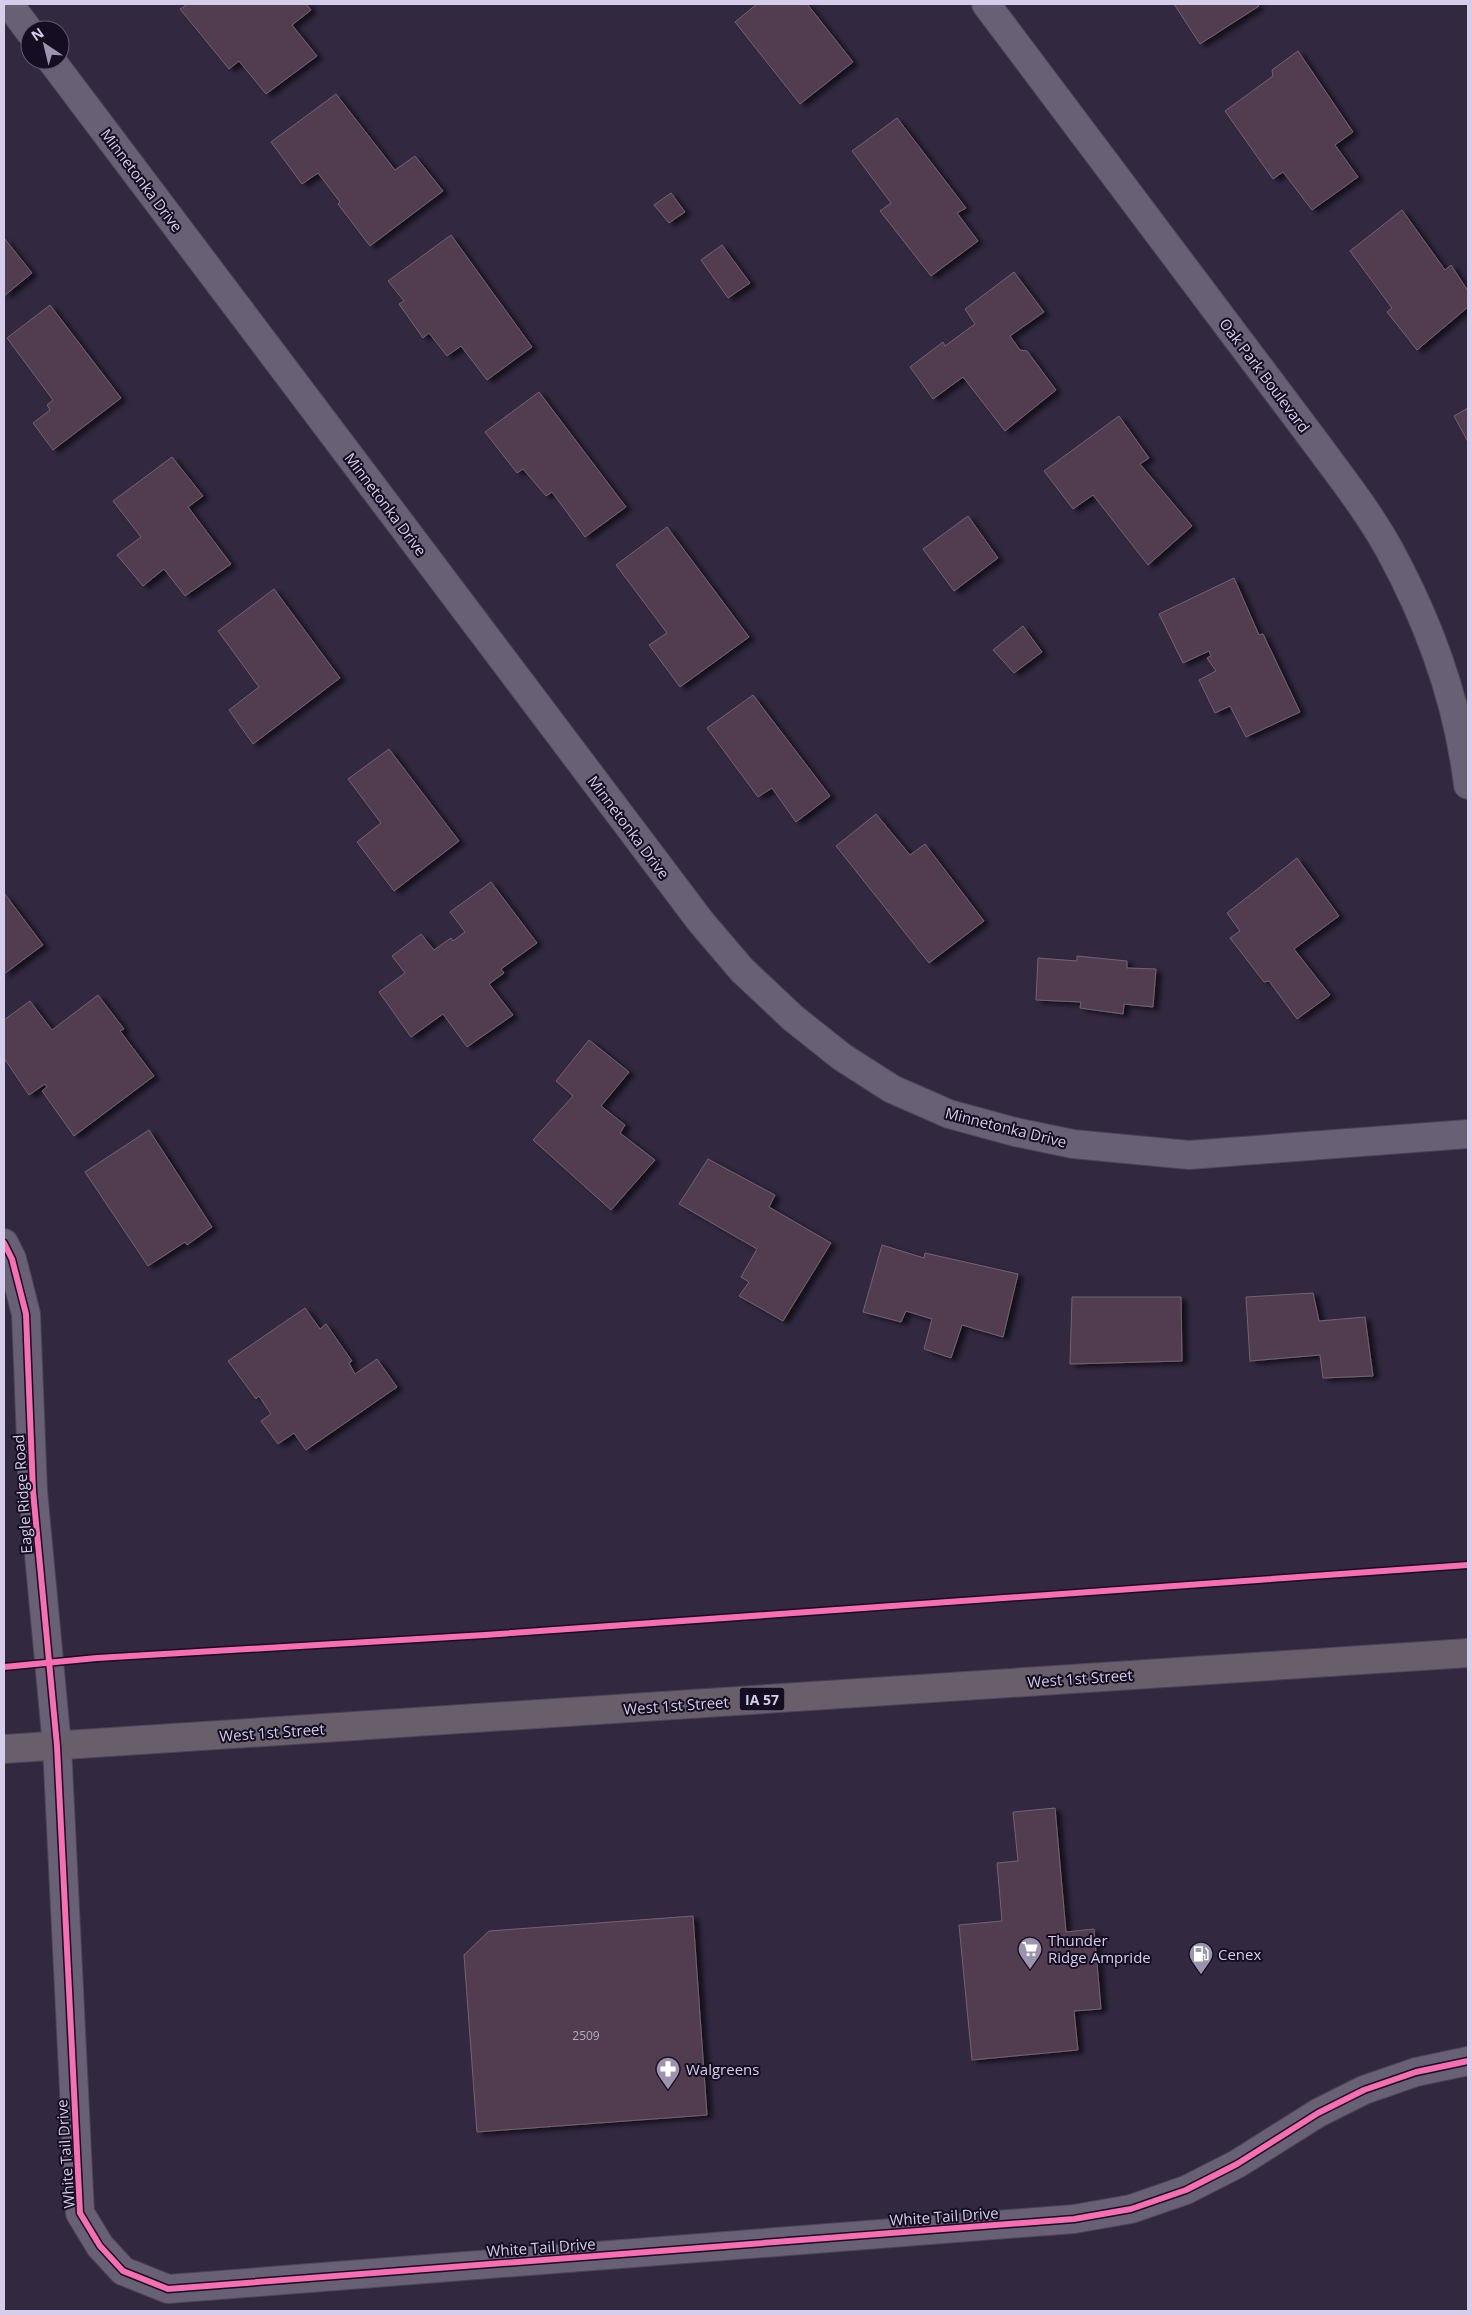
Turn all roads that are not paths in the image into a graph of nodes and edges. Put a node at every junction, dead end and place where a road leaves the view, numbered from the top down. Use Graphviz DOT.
graph roads {
  1 [pos="9,4"];
  2 [pos="986,4"];
  3 [pos="21,20"];
  4 [pos="59,70"];
  5 [pos="1468,785"];
  6 [pos="1468,1134"];
  7 [pos="4,1244"];
  8 [pos="1468,1653"];
  9 [pos="56,1746"];
  10 [pos="4,1749"];
  11 [pos="1468,2061"];
  1 -- 3 [label="street"];
  2 -- 5 [label="street, Oak Park Boulevard"];
  4 -- 6 [label="street, Minnetonka Drive"];
  7 -- 9 [label="street, Eagle Ridge Road"];
  8 -- 9 [label="main road, West 1st Street / IA 57"];
  9 -- 10 [label="main road, West 1st Street / IA 57"];
  9 -- 11 [label="street, White Tail Drive"];
}
